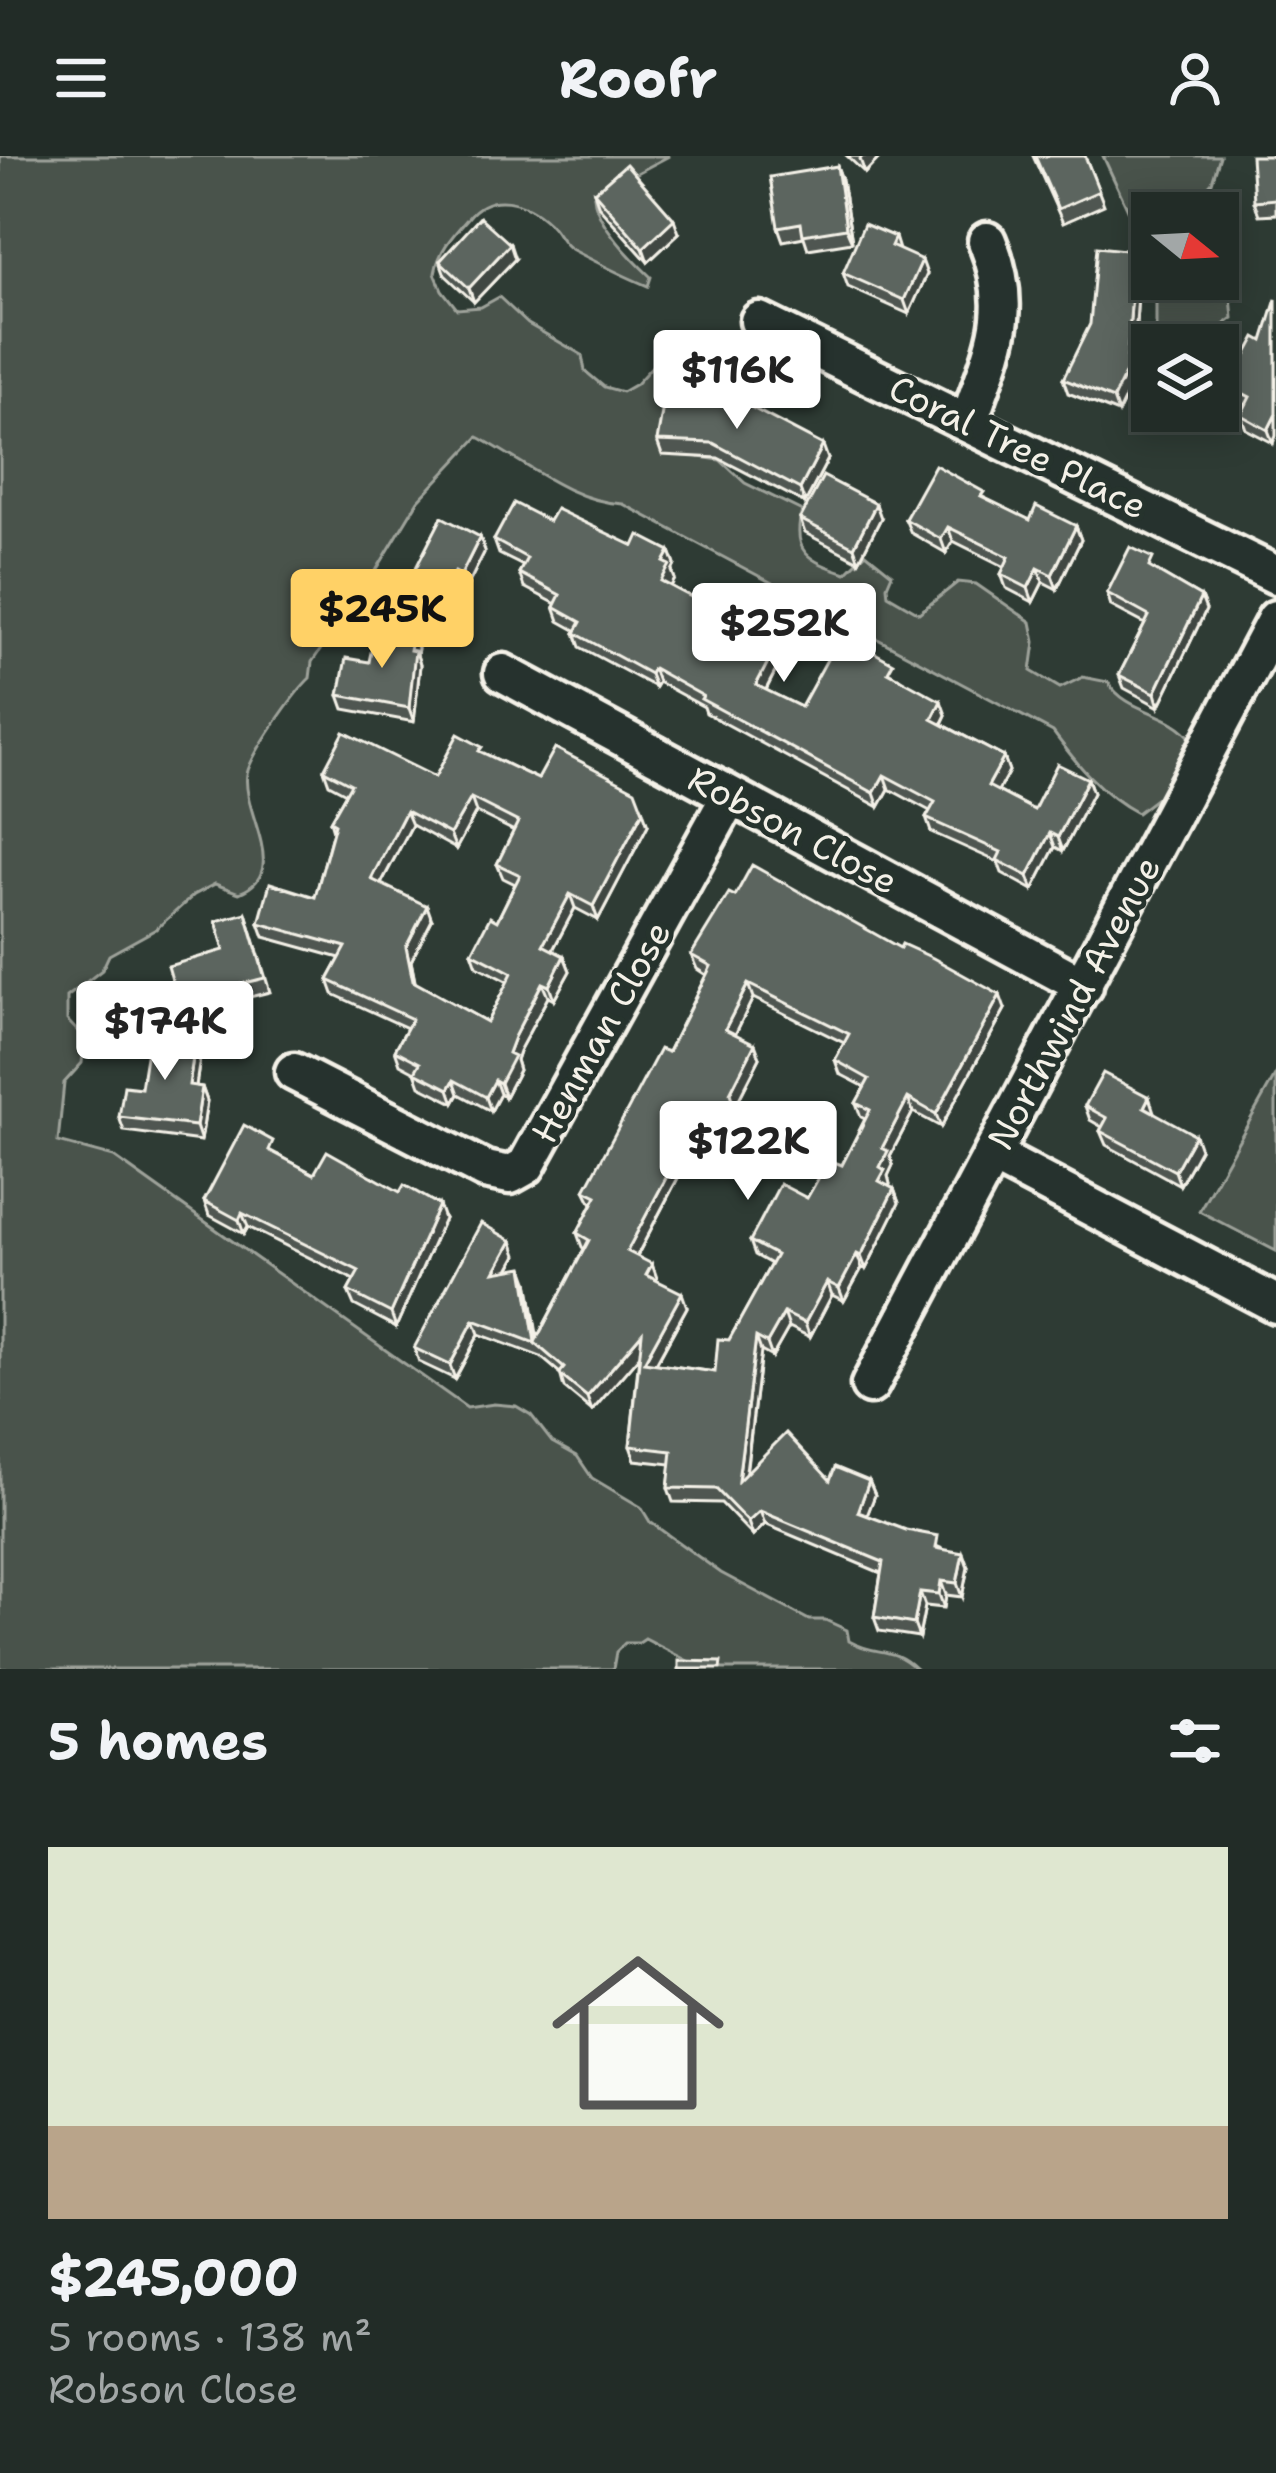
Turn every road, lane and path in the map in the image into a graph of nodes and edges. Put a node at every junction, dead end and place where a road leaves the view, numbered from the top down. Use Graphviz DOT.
graph roads {
  1 [pos="987,241"];
  2 [pos="759,321"];
  3 [pos="969,422"];
  4 [pos="1276,575"];
  5 [pos="1276,619"];
  6 [pos="503,673"];
  7 [pos="730,796"];
  8 [pos="1084,986"];
  9 [pos="294,1072"];
  10 [pos="994,1156"];
  11 [pos="1276,1304"];
  12 [pos="869,1385"];
  1 -- 3 [label="street"];
  2 -- 3 [label="street, Coral Tree Place"];
  3 -- 4 [label="street, Coral Tree Place"];
  5 -- 8 [label="street, Northwind Avenue"];
  6 -- 7 [label="street, Robson Close"];
  7 -- 8 [label="street, Robson Close"];
  7 -- 9 [label="street, Henman Close"];
  8 -- 10 [label="street, Northwind Avenue"];
  10 -- 11 [label="street"];
  10 -- 12 [label="street, Northwind Avenue"];
}
